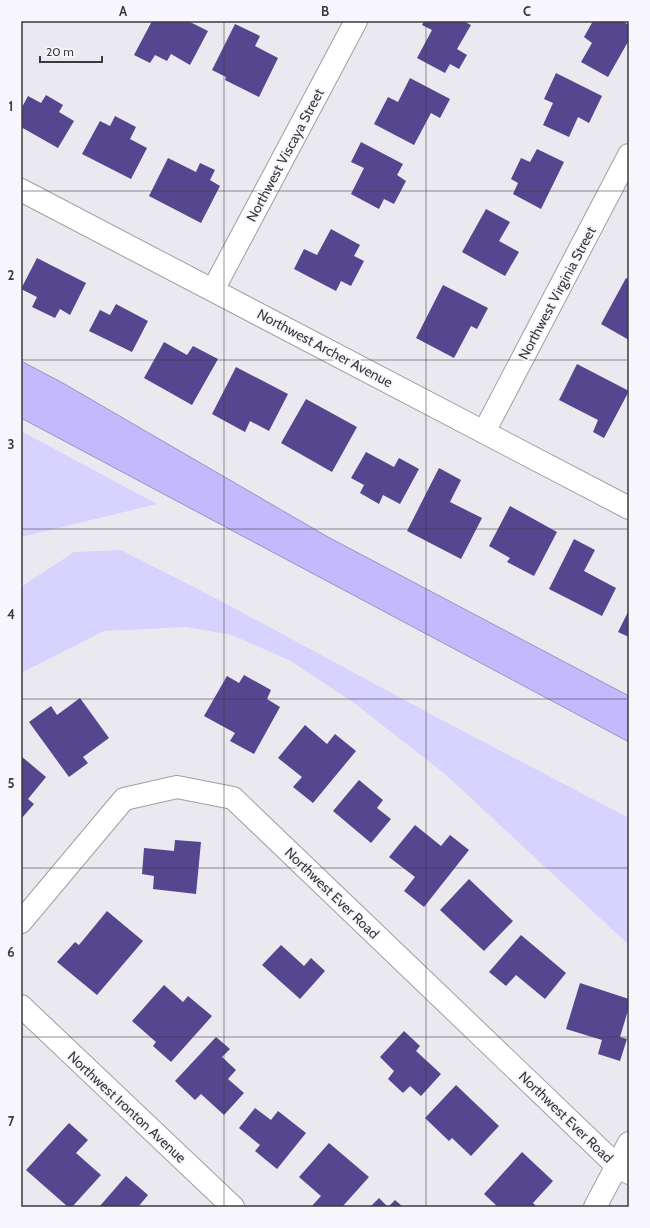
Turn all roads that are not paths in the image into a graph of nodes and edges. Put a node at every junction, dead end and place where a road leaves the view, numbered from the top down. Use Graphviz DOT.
graph roads {
  1 [pos="348,24"];
  2 [pos="629,155"];
  3 [pos="21,190"];
  4 [pos="213,290"];
  5 [pos="484,432"];
  6 [pos="629,508"];
  7 [pos="21,922"];
  8 [pos="21,1006"];
  9 [pos="629,1144"];
  10 [pos="623,1170"];
  11 [pos="233,1207"];
  12 [pos="595,1207"];
  1 -- 4 [label="street, Northwest Viscaya Street"];
  2 -- 5 [label="street, Northwest Virginia Street"];
  3 -- 4 [label="street, Northwest Archer Avenue"];
  4 -- 5 [label="street, Northwest Archer Avenue"];
  5 -- 6 [label="street, Northwest Archer Avenue"];
  7 -- 10 [label="street, Northwest Ever Road"];
  8 -- 11 [label="street, Northwest Ironton Avenue"];
  9 -- 10 [label="street"];
  10 -- 12 [label="street"];
}
